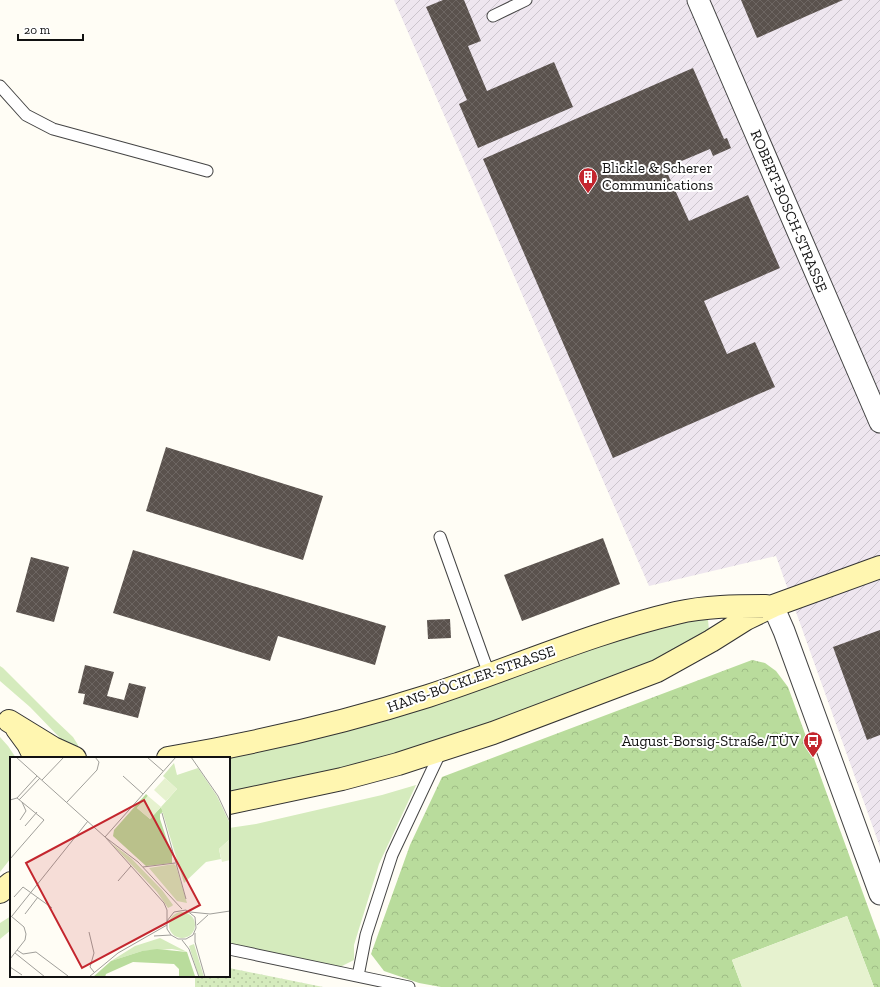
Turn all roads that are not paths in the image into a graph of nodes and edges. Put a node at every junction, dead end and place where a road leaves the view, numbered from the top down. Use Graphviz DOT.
graph roads {
  1 [pos="526,0"];
  2 [pos="698,0"];
  3 [pos="493,16"];
  4 [pos="0,86"];
  5 [pos="207,171"];
  6 [pos="880,422"];
  7 [pos="440,537"];
  8 [pos="880,567"];
  9 [pos="774,606"];
  10 [pos="491,675"];
  11 [pos="5,718"];
  12 [pos="441,751"];
  13 [pos="34,757"];
  14 [pos="73,757"];
  15 [pos="174,757"];
  16 [pos="230,803"];
  17 [pos="10,884"];
  18 [pos="0,892"];
  19 [pos="880,894"];
  20 [pos="230,949"];
  21 [pos="358,976"];
  22 [pos="409,987"];
  1 -- 3 [label="lane"];
  2 -- 6 [label="street, ROBERT-BOSCH-STRASSE"];
  4 -- 5 [label="lane"];
  7 -- 10 [label="lane"];
  8 -- 9 [label="main road, HANS-BÖCKLER-STRASSE"];
  9 -- 10 [label="main road, HANS-BÖCKLER-STRASSE"];
  9 -- 12 [label="main road, HANS-BÖCKLER-STRASSE"];
  9 -- 19 [label="street"];
  10 -- 15 [label="main road, HANS-BÖCKLER-STRASSE"];
  11 -- 13 [label="main road"];
  11 -- 14 [label="main road"];
  12 -- 16 [label="main road, HANS-BÖCKLER-STRASSE"];
  12 -- 21 [label="lane"];
  17 -- 18 [label="main road"];
  20 -- 21 [label="lane"];
  21 -- 22 [label="lane"];
}
